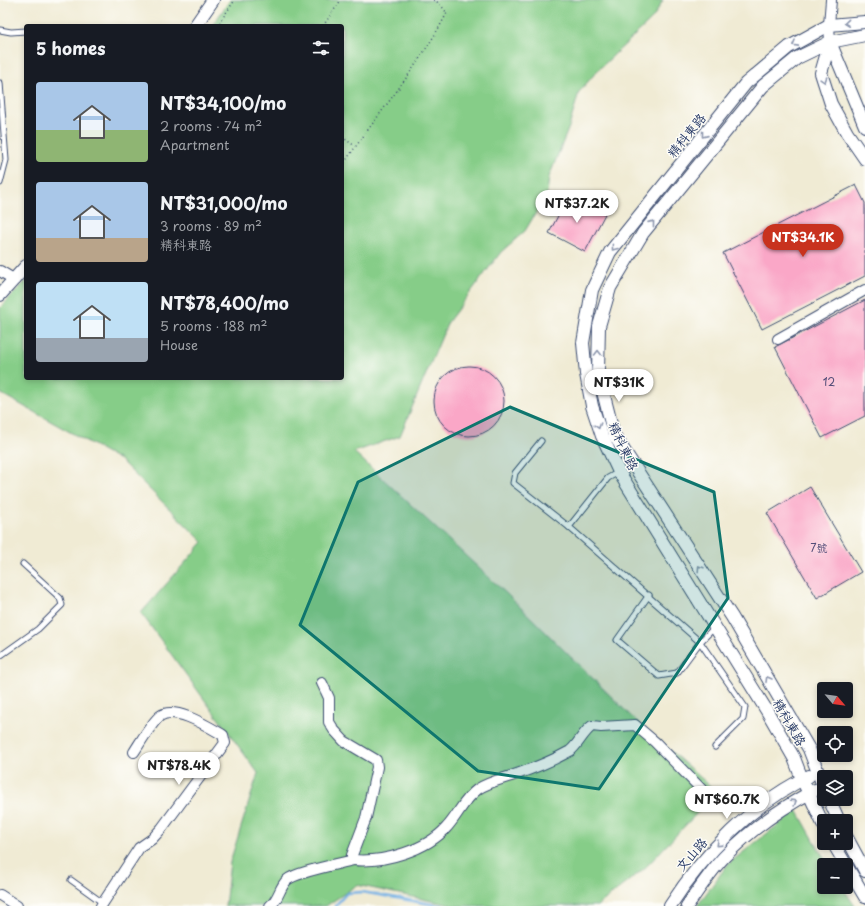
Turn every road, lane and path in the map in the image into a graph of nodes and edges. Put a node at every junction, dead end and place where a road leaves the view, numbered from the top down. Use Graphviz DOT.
graph roads {
  1 [pos="213,0"];
  2 [pos="235,0"];
  3 [pos="341,0"];
  4 [pos="433,0"];
  5 [pos="831,0"];
  6 [pos="865,22"];
  7 [pos="196,24"];
  8 [pos="218,24"];
  9 [pos="324,24"];
  10 [pos="829,25"];
  11 [pos="0,30"];
  12 [pos="24,31"];
  13 [pos="865,35"];
  14 [pos="830,42"];
  15 [pos="0,83"];
  16 [pos="865,126"];
  17 [pos="344,138"];
  18 [pos="356,146"];
  19 [pos="865,159"];
  20 [pos="344,163"];
  21 [pos="2,169"];
  22 [pos="0,183"];
  23 [pos="24,269"];
  24 [pos="0,271"];
  25 [pos="15,280"];
  26 [pos="865,290"];
  27 [pos="0,295"];
  28 [pos="778,339"];
  29 [pos="541,441"];
  30 [pos="619,472"];
  31 [pos="569,527"];
  32 [pos="23,564"];
  33 [pos="648,595"];
  34 [pos="715,626"];
  35 [pos="700,642"];
  36 [pos="0,656"];
  37 [pos="322,683"];
  38 [pos="715,747"];
  39 [pos="134,752"];
  40 [pos="817,772"];
  41 [pos="802,779"];
  42 [pos="817,790"];
  43 [pos="809,793"];
  44 [pos="709,797"];
  45 [pos="819,814"];
  46 [pos="853,849"];
  47 [pos="353,860"];
  48 [pos="865,871"];
  49 [pos="853,877"];
  50 [pos="71,880"];
  51 [pos="0,895"];
  52 [pos="865,897"];
  53 [pos="102,904"];
  54 [pos="17,906"];
  55 [pos="270,906"];
  56 [pos="670,906"];
  57 [pos="687,906"];
  1 -- 7 [label="street"];
  2 -- 8 [label="path"];
  3 -- 9 [label="path"];
  4 -- 18 [label="path"];
  5 -- 10 [label="street"];
  6 -- 10 [label="street, one-way"];
  10 -- 14 [label="street"];
  10 -- 30 [label="street, 精科東路, one-way"];
  11 -- 12 [label="lane"];
  13 -- 14 [label="street, 精科東路"];
  14 -- 16 [label="street"];
  14 -- 19 [label="street, one-way"];
  40 -- 14 [label="street, 精科東路, one-way"];
  15 -- 21 [label="lane"];
  17 -- 18 [label="path"];
  18 -- 20 [label="path"];
  21 -- 22 [label="lane"];
  23 -- 25 [label="street"];
  24 -- 25 [label="street"];
  25 -- 27 [label="street"];
  26 -- 28 [label="street"];
  29 -- 31 [label="lane"];
  30 -- 31 [label="lane"];
  30 -- 34 [label="street, 精科東路"];
  31 -- 33 [label="lane"];
  32 -- 36 [label="lane"];
  33 -- 35 [label="lane"];
  33 -- 35 [label="lane"];
  34 -- 35 [label="lane"];
  34 -- 41 [label="street, 精科東路"];
  35 -- 38 [label="lane"];
  37 -- 47 [label="street"];
  39 -- 53 [label="street"];
  40 -- 41 [label="street, 文山路"];
  41 -- 43 [label="street, 精科東路"];
  41 -- 56 [label="street, 文山路, one-way"];
  42 -- 43 [label="street, 文山路"];
  43 -- 45 [label="street, 精科東路"];
  57 -- 43 [label="street, 文山路, one-way"];
  44 -- 47 [label="street"];
  46 -- 48 [label="street"];
  47 -- 55 [label="street"];
  49 -- 52 [label="street"];
  50 -- 53 [label="lane"];
  51 -- 54 [label="street"];
}
